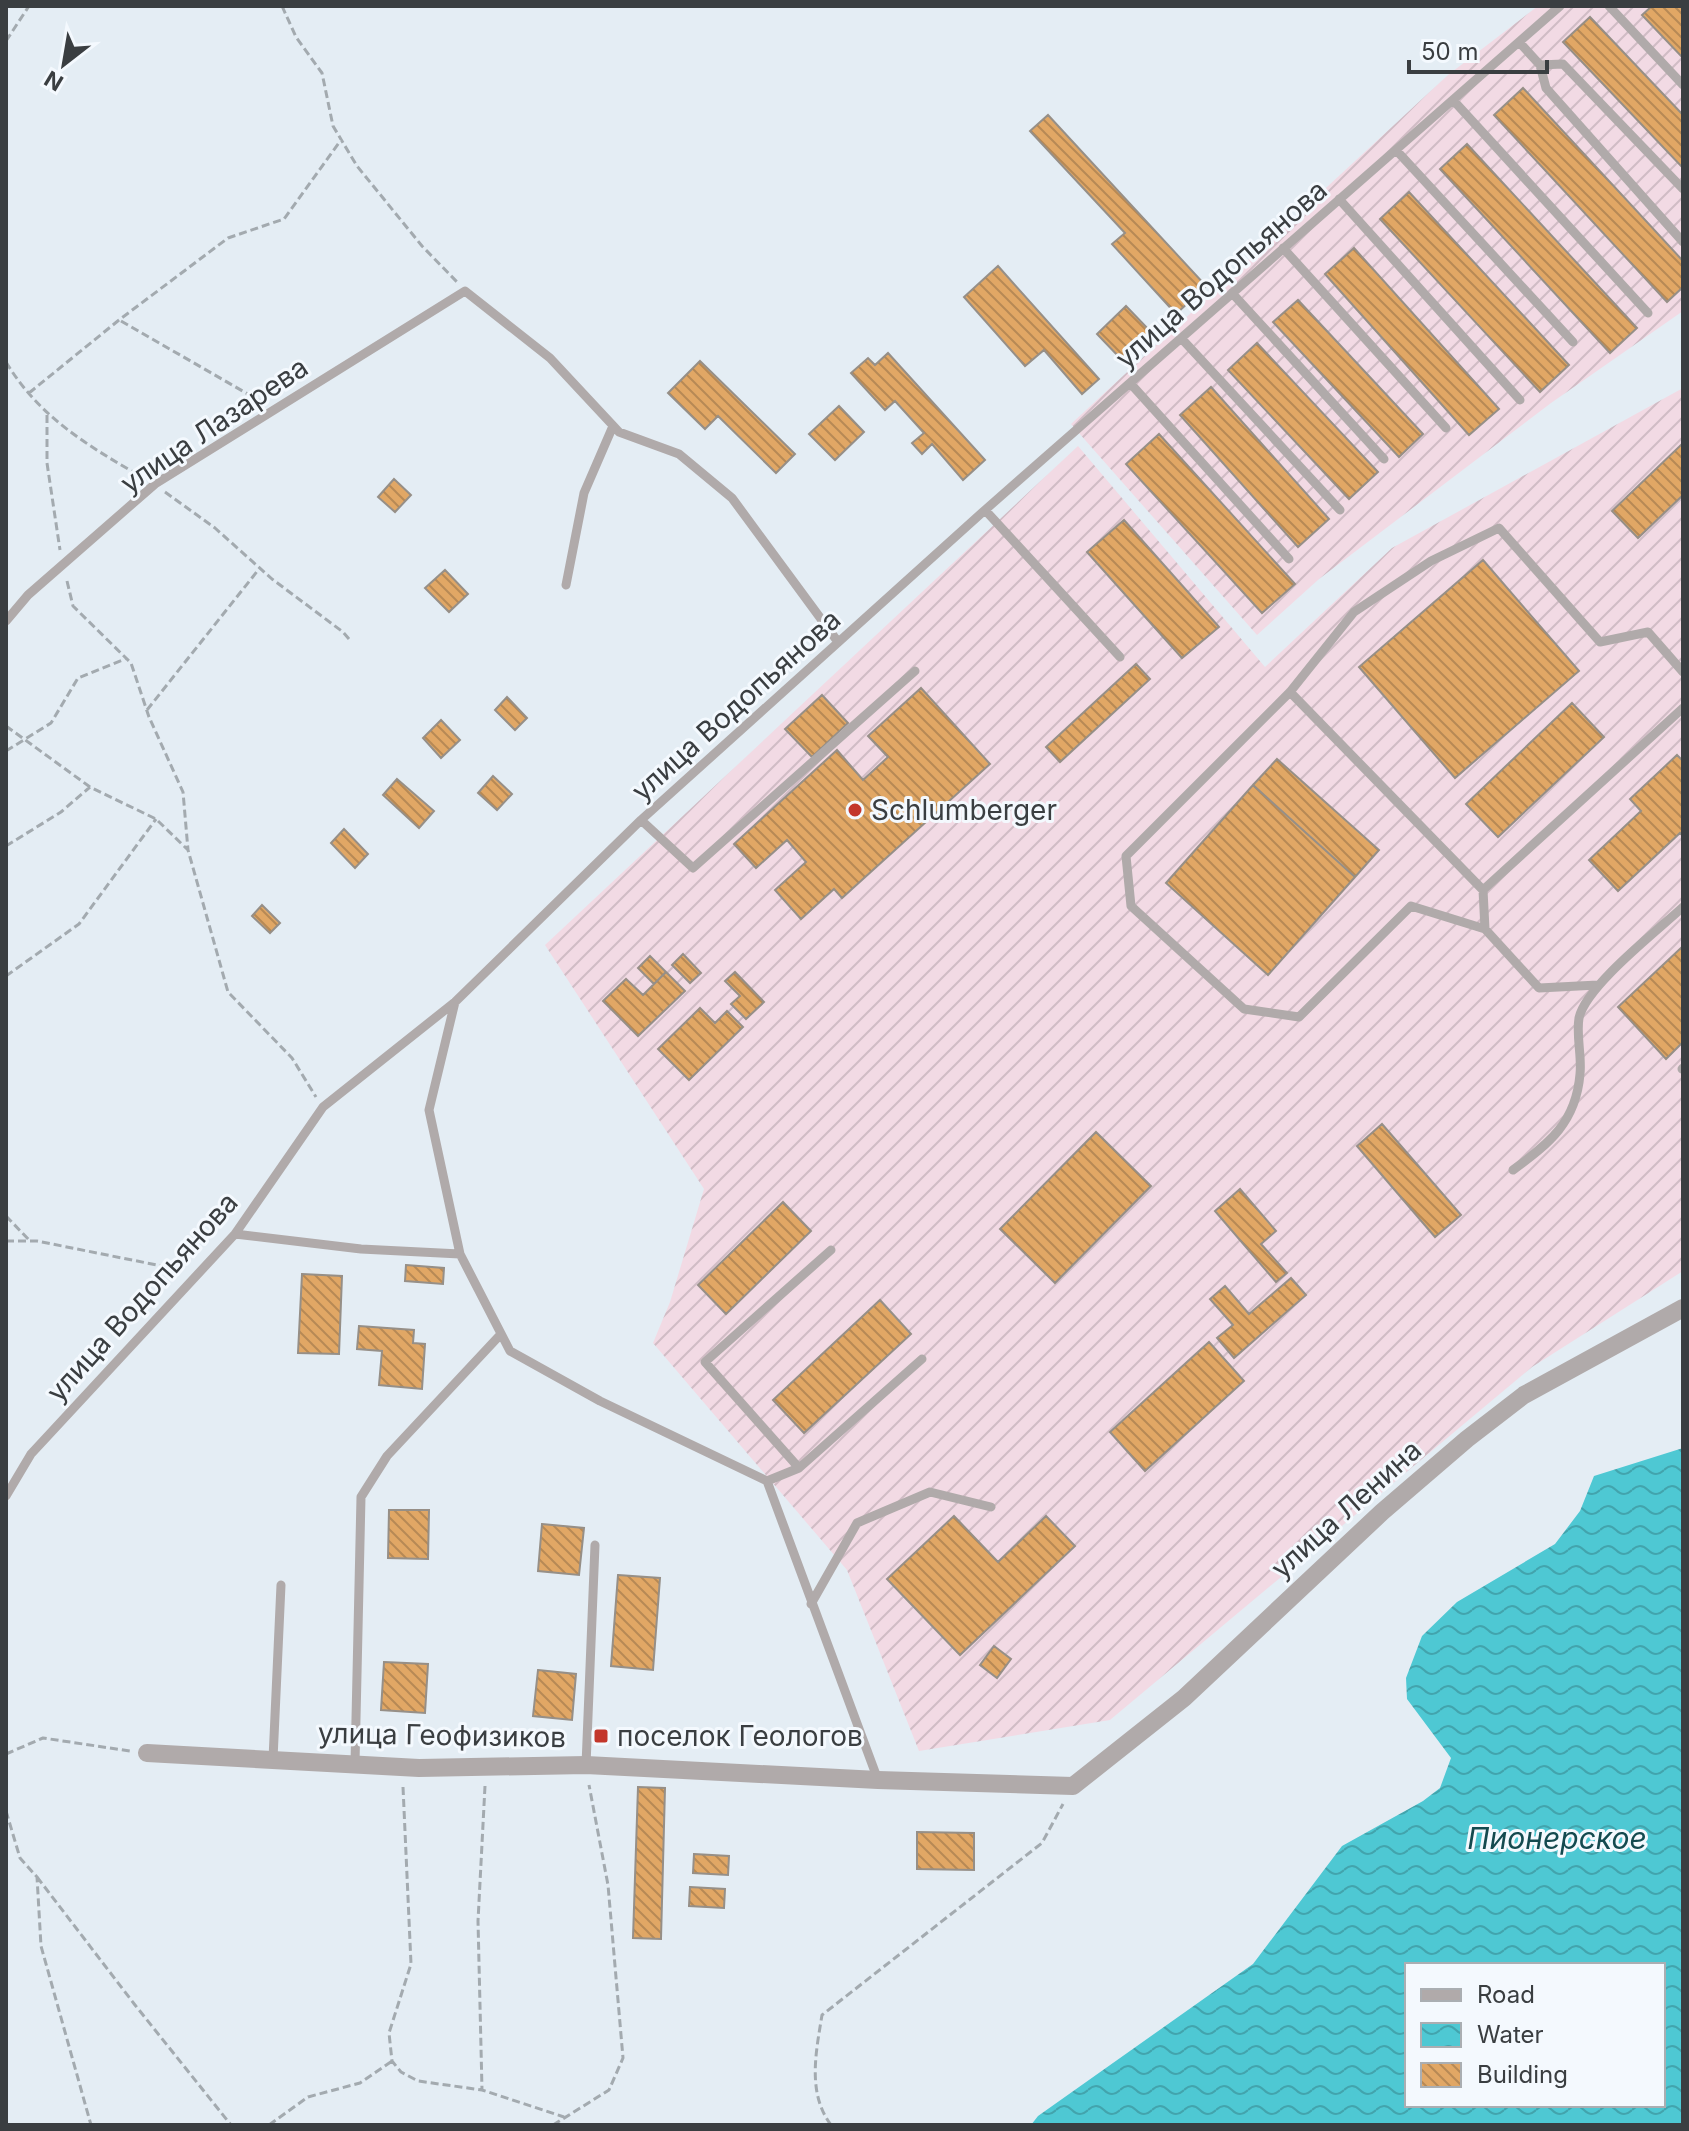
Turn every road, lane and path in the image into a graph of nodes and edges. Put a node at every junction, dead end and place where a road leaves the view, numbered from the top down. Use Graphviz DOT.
graph roads {
  1 [pos="29,6"];
  2 [pos="282,6"];
  3 [pos="1560,6"];
  4 [pos="1609,6"];
  5 [pos="6,41"];
  6 [pos="1519,42"];
  7 [pos="1540,65"];
  8 [pos="1683,85"];
  9 [pos="1453,100"];
  10 [pos="341,140"];
  11 [pos="1396,150"];
  12 [pos="1683,189"];
  13 [pos="1339,199"];
  14 [pos="1683,242"];
  15 [pos="1283,248"];
  16 [pos="465,291"];
  17 [pos="1232,293"];
  18 [pos="1648,313"];
  19 [pos="119,320"];
  20 [pos="1181,338"];
  21 [pos="1573,342"];
  22 [pos="6,362"];
  23 [pos="1130,383"];
  24 [pos="29,393"];
  25 [pos="1520,400"];
  26 [pos="273,409"];
  27 [pos="47,415"];
  28 [pos="613,426"];
  29 [pos="1446,428"];
  30 [pos="1384,459"];
  31 [pos="155,484"];
  32 [pos="985,510"];
  33 [pos="1340,510"];
  34 [pos="1289,559"];
  35 [pos="63,566"];
  36 [pos="260,568"];
  37 [pos="566,585"];
  38 [pos="6,621"];
  39 [pos="349,639"];
  40 [pos="838,642"];
  41 [pos="1120,657"];
  42 [pos="126,658"];
  43 [pos="915,671"];
  44 [pos="1683,672"];
  45 [pos="1290,692"];
  46 [pos="1683,708"];
  47 [pos="147,710"];
  48 [pos="6,726"];
  49 [pos="24,741"];
  50 [pos="6,751"];
  51 [pos="90,787"];
  52 [pos="156,819"];
  53 [pos="641,820"];
  54 [pos="6,846"];
  55 [pos="188,850"];
  56 [pos="1483,890"];
  57 [pos="1683,907"];
  58 [pos="1485,929"];
  59 [pos="6,976"];
  60 [pos="1598,985"];
  61 [pos="455,1002"];
  62 [pos="323,1107"];
  63 [pos="1513,1170"];
  64 [pos="6,1216"];
  65 [pos="235,1234"];
  66 [pos="6,1241"];
  67 [pos="30,1241"];
  68 [pos="831,1250"];
  69 [pos="460,1254"];
  70 [pos="198,1273"];
  71 [pos="1683,1308"];
  72 [pos="501,1334"];
  73 [pos="922,1359"];
  74 [pos="799,1468"];
  75 [pos="767,1481"];
  76 [pos="6,1496"];
  77 [pos="991,1507"];
  78 [pos="595,1545"];
  79 [pos="281,1585"];
  80 [pos="811,1604"];
  81 [pos="147,1753"];
  82 [pos="6,1754"];
  83 [pos="273,1759"];
  84 [pos="355,1763"];
  85 [pos="586,1765"];
  86 [pos="486,1766"];
  87 [pos="402,1767"];
  88 [pos="878,1780"];
  89 [pos="1073,1786"];
  90 [pos="6,1811"];
  91 [pos="37,1877"];
  92 [pos="392,2061"];
  93 [pos="482,2090"];
  94 [pos="564,2117"];
  95 [pos="91,2125"];
  96 [pos="231,2125"];
  97 [pos="269,2125"];
  98 [pos="553,2125"];
  99 [pos="831,2125"];
  1 -- 5 [label="path"];
  2 -- 10 [label="path"];
  3 -- 6 [label="lane, улица Водопьянова"];
  4 -- 8 [label="lane"];
  6 -- 7 [label="lane"];
  6 -- 9 [label="lane, улица Водопьянова"];
  7 -- 12 [label="lane"];
  7 -- 14 [label="lane"];
  9 -- 11 [label="lane, улица Водопьянова"];
  9 -- 18 [label="lane"];
  10 -- 16 [label="path"];
  10 -- 19 [label="path"];
  11 -- 13 [label="lane, улица Водопьянова"];
  11 -- 21 [label="lane"];
  13 -- 15 [label="lane, улица Водопьянова"];
  13 -- 25 [label="lane"];
  15 -- 17 [label="lane, улица Водопьянова"];
  15 -- 29 [label="lane"];
  16 -- 26 [label="lane, улица Лазарева"];
  16 -- 28 [label="lane"];
  17 -- 20 [label="lane, улица Водопьянова"];
  17 -- 30 [label="lane"];
  19 -- 24 [label="path"];
  19 -- 26 [label="path"];
  20 -- 23 [label="lane, улица Водопьянова"];
  20 -- 33 [label="lane"];
  22 -- 24 [label="path"];
  23 -- 32 [label="lane, улица Водопьянова"];
  23 -- 34 [label="lane"];
  24 -- 27 [label="path"];
  26 -- 31 [label="lane, улица Лазарева"];
  27 -- 31 [label="path"];
  27 -- 35 [label="path"];
  28 -- 37 [label="lane"];
  28 -- 40 [label="lane"];
  31 -- 35 [label="lane, улица Лазарева"];
  31 -- 36 [label="path"];
  32 -- 40 [label="lane, улица Водопьянова"];
  32 -- 41 [label="lane"];
  35 -- 38 [label="lane, улица Лазарева"];
  35 -- 42 [label="path"];
  36 -- 39 [label="path"];
  36 -- 47 [label="path"];
  40 -- 53 [label="lane, улица Водопьянова"];
  42 -- 47 [label="path"];
  42 -- 49 [label="path"];
  43 -- 53 [label="lane"];
  44 -- 45 [label="lane"];
  45 -- 56 [label="lane"];
  45 -- 58 [label="lane"];
  46 -- 56 [label="lane"];
  47 -- 55 [label="path"];
  48 -- 49 [label="path"];
  49 -- 50 [label="path"];
  49 -- 51 [label="path"];
  51 -- 52 [label="path"];
  51 -- 54 [label="path"];
  52 -- 55 [label="path"];
  52 -- 59 [label="path"];
  53 -- 61 [label="lane, улица Водопьянова"];
  55 -- 62 [label="path"];
  56 -- 58 [label="lane"];
  57 -- 60 [label="lane"];
  58 -- 60 [label="lane"];
  60 -- 63 [label="lane"];
  61 -- 62 [label="lane, улица Водопьянова"];
  61 -- 69 [label="lane"];
  62 -- 65 [label="lane, улица Водопьянова"];
  64 -- 67 [label="path"];
  65 -- 69 [label="lane"];
  65 -- 70 [label="lane, улица Водопьянова"];
  66 -- 67 [label="path"];
  67 -- 70 [label="path"];
  68 -- 74 [label="lane"];
  69 -- 72 [label="lane"];
  70 -- 76 [label="lane, улица Водопьянова"];
  71 -- 89 [label="street, улица Ленина"];
  72 -- 75 [label="lane"];
  72 -- 84 [label="lane"];
  73 -- 74 [label="lane"];
  74 -- 75 [label="lane"];
  75 -- 80 [label="lane"];
  77 -- 80 [label="lane"];
  78 -- 85 [label="lane"];
  79 -- 83 [label="lane"];
  80 -- 88 [label="lane"];
  81 -- 82 [label="path"];
  81 -- 83 [label="street, улица Геофизиков"];
  83 -- 84 [label="street, улица Геофизиков"];
  84 -- 87 [label="street, улица Геофизиков"];
  85 -- 86 [label="street, улица Геофизиков"];
  85 -- 88 [label="street, улица Геофизиков"];
  85 -- 94 [label="path"];
  86 -- 87 [label="street, улица Геофизиков"];
  86 -- 93 [label="path"];
  87 -- 92 [label="path"];
  88 -- 89 [label="street, улица Геофизиков"];
  89 -- 99 [label="path"];
  90 -- 91 [label="path"];
  91 -- 95 [label="path"];
  91 -- 96 [label="path"];
  92 -- 93 [label="path"];
  92 -- 97 [label="path"];
  93 -- 94 [label="path"];
  94 -- 98 [label="path"];
}
